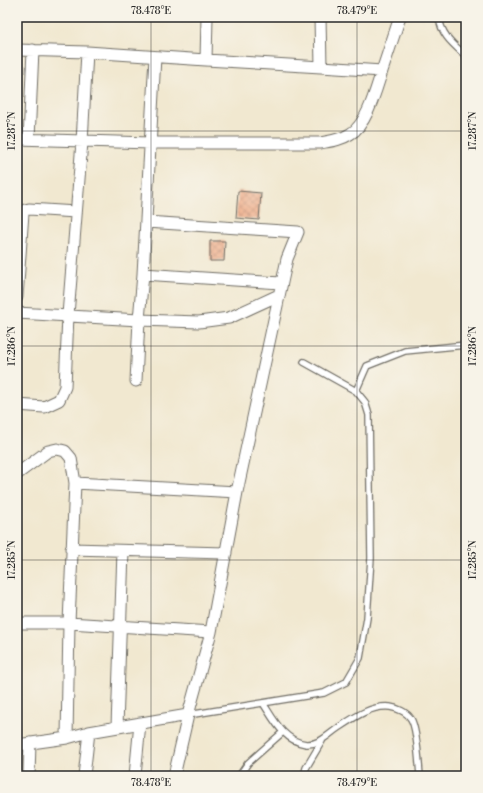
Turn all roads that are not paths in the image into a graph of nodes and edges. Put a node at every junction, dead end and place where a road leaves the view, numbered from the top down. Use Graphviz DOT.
graph roads {
  1 [pos="207,17"];
  2 [pos="320,17"];
  3 [pos="400,17"];
  4 [pos="439,17"];
  5 [pos="17,50"];
  6 [pos="33,50"];
  7 [pos="86,52"];
  8 [pos="466,56"];
  9 [pos="155,57"];
  10 [pos="206,60"];
  11 [pos="321,67"];
  12 [pos="382,71"];
  13 [pos="17,139"];
  14 [pos="29,139"];
  15 [pos="82,142"];
  16 [pos="150,143"];
  17 [pos="76,212"];
  18 [pos="146,222"];
  19 [pos="142,274"];
  20 [pos="281,283"];
  21 [pos="279,296"];
  22 [pos="17,297"];
  23 [pos="17,313"];
  24 [pos="68,315"];
  25 [pos="140,320"];
  26 [pos="466,345"];
  27 [pos="304,362"];
  28 [pos="136,382"];
  29 [pos="356,391"];
  30 [pos="17,405"];
  31 [pos="17,474"];
  32 [pos="75,483"];
  33 [pos="237,492"];
  34 [pos="71,549"];
  35 [pos="123,551"];
  36 [pos="226,553"];
  37 [pos="17,623"];
  38 [pos="69,623"];
  39 [pos="120,626"];
  40 [pos="211,632"];
  41 [pos="263,703"];
  42 [pos="188,715"];
  43 [pos="140,723"];
  44 [pos="117,727"];
  45 [pos="89,732"];
  46 [pos="284,732"];
  47 [pos="66,738"];
  48 [pos="322,741"];
  49 [pos="30,743"];
  50 [pos="17,745"];
  51 [pos="29,776"];
  52 [pos="84,776"];
  53 [pos="135,776"];
  54 [pos="174,776"];
  55 [pos="239,776"];
  56 [pos="304,776"];
  57 [pos="420,776"];
  1 -- 10 [label="street"];
  2 -- 11 [label="street"];
  3 -- 12 [label="street"];
  4 -- 8 [label="lane"];
  5 -- 6 [label="street"];
  6 -- 7 [label="street"];
  6 -- 14 [label="street"];
  7 -- 9 [label="street"];
  7 -- 15 [label="street"];
  9 -- 10 [label="street"];
  9 -- 16 [label="street"];
  10 -- 11 [label="street"];
  11 -- 12 [label="street"];
  12 -- 16 [label="street"];
  13 -- 14 [label="street"];
  14 -- 15 [label="street"];
  15 -- 16 [label="street"];
  15 -- 17 [label="street"];
  16 -- 18 [label="street"];
  17 -- 22 [label="street"];
  17 -- 24 [label="street"];
  18 -- 19 [label="street"];
  18 -- 20 [label="street"];
  19 -- 20 [label="street"];
  19 -- 25 [label="street"];
  20 -- 21 [label="street"];
  21 -- 25 [label="street"];
  21 -- 33 [label="street"];
  23 -- 24 [label="street"];
  24 -- 25 [label="street"];
  24 -- 30 [label="street"];
  25 -- 28 [label="street"];
  26 -- 29 [label="lane"];
  27 -- 29 [label="lane"];
  29 -- 41 [label="lane"];
  31 -- 32 [label="street"];
  32 -- 33 [label="street"];
  32 -- 34 [label="street"];
  33 -- 36 [label="street"];
  34 -- 35 [label="street"];
  34 -- 38 [label="street"];
  35 -- 36 [label="street"];
  35 -- 39 [label="street"];
  36 -- 40 [label="street"];
  37 -- 38 [label="street"];
  38 -- 39 [label="street"];
  38 -- 47 [label="street"];
  39 -- 40 [label="street"];
  39 -- 44 [label="street"];
  40 -- 42 [label="street"];
  41 -- 42 [label="lane"];
  41 -- 46 [label="lane"];
  42 -- 43 [label="street"];
  42 -- 54 [label="street"];
  43 -- 44 [label="street"];
  43 -- 53 [label="street"];
  44 -- 45 [label="street"];
  45 -- 47 [label="street"];
  45 -- 52 [label="street"];
  46 -- 48 [label="lane"];
  46 -- 55 [label="lane"];
  47 -- 49 [label="street"];
  48 -- 56 [label="lane"];
  48 -- 57 [label="lane"];
  49 -- 50 [label="street"];
  49 -- 51 [label="street"];
}
